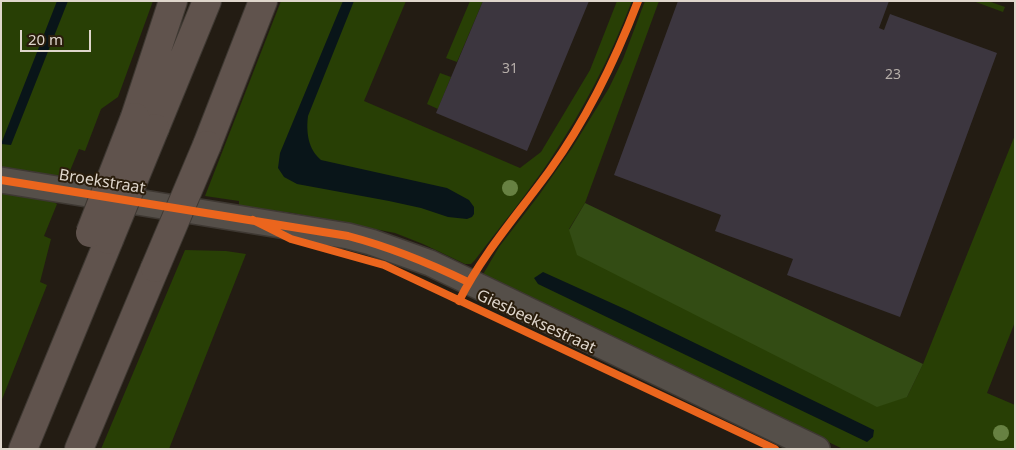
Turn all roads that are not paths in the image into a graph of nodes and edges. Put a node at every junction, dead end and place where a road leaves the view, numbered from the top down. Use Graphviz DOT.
graph roads {
  1 [pos="173,1"];
  2 [pos="208,1"];
  3 [pos="263,1"];
  4 [pos="145,122"];
  5 [pos="1,180"];
  6 [pos="198,211"];
  7 [pos="27,439"];
  8 [pos="79,449"];
  9 [pos="817,449"];
  1 -- 4 [label="highway"];
  2 -- 4 [label="highway"];
  3 -- 8 [label="highway, bridge"];
  4 -- 7 [label="highway, bridge"];
  5 -- 6 [label="street, Broekstraat"];
  6 -- 9 [label="street, Giesbeeksestraat"];
}
